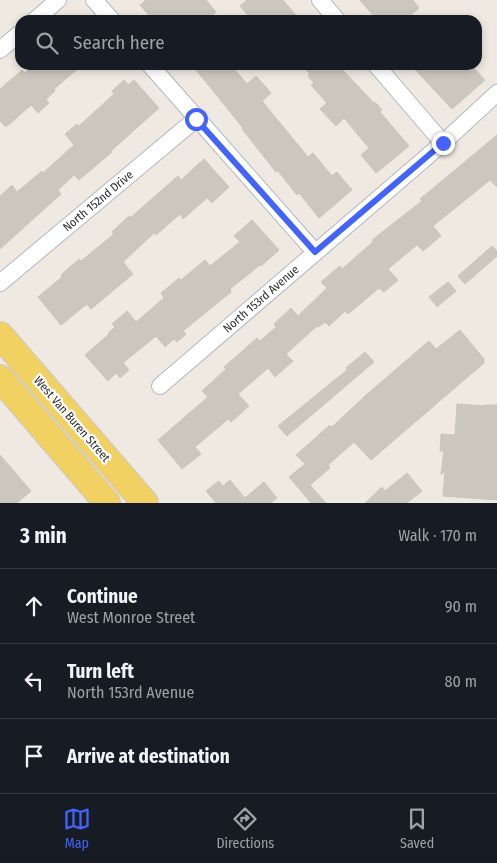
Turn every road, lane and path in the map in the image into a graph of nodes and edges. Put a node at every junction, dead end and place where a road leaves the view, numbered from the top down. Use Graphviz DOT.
graph roads {
  1 [pos="58,0"];
  2 [pos="94,0"];
  3 [pos="320,0"];
  4 [pos="41,15"];
  5 [pos="108,15"];
  6 [pos="333,15"];
  7 [pos="15,37"];
  8 [pos="0,50"];
  9 [pos="154,70"];
  10 [pos="380,70"];
  11 [pos="497,93"];
  12 [pos="196,119"];
  13 [pos="443,143"];
  14 [pos="315,252"];
  15 [pos="0,283"];
  16 [pos="0,335"];
  17 [pos="0,378"];
  18 [pos="160,386"];
  19 [pos="107,503"];
  20 [pos="145,503"];
  1 -- 4 [label="street"];
  2 -- 5 [label="street"];
  3 -- 6 [label="street"];
  7 -- 8 [label="street"];
  9 -- 12 [label="street"];
  10 -- 13 [label="street"];
  11 -- 13 [label="street, North 153rd Avenue"];
  12 -- 14 [label="street"];
  12 -- 15 [label="street, North 152nd Drive"];
  13 -- 14 [label="street, North 153rd Avenue"];
  14 -- 18 [label="street, North 153rd Avenue"];
  16 -- 20 [label="main road, West Van Buren Street"];
  17 -- 19 [label="main road"];
}
